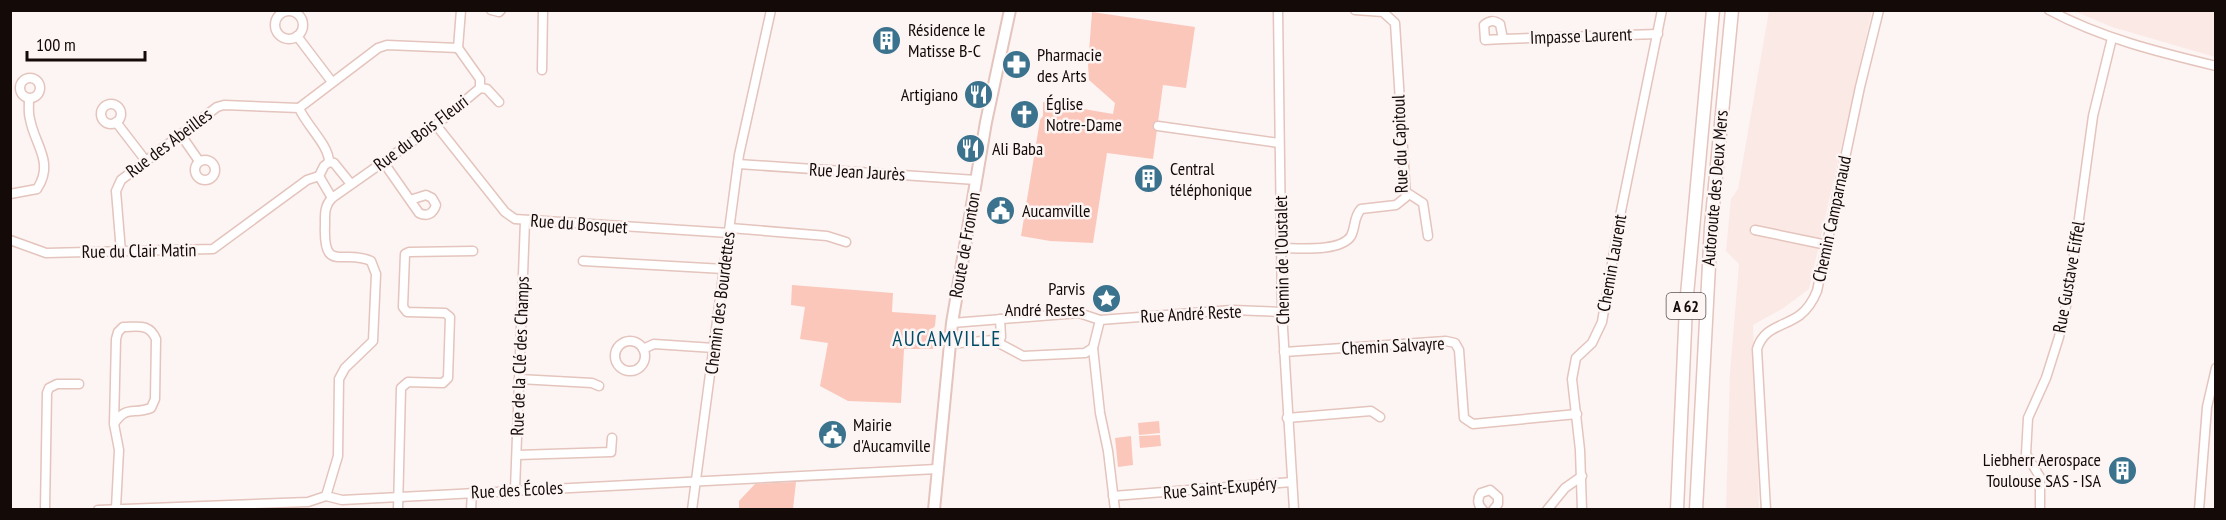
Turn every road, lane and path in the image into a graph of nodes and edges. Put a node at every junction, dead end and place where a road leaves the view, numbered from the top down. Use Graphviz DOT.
graph roads {
  1 [pos="461,10"];
  2 [pos="491,10"];
  3 [pos="501,10"];
  4 [pos="543,10"];
  5 [pos="771,10"];
  6 [pos="1010,10"];
  7 [pos="1278,10"];
  8 [pos="1355,10"];
  9 [pos="1662,10"];
  10 [pos="1713,10"];
  11 [pos="1732,10"];
  12 [pos="1879,10"];
  13 [pos="2049,10"];
  14 [pos="1658,34"];
  15 [pos="297,36"];
  16 [pos="2112,38"];
  17 [pos="1503,39"];
  18 [pos="459,48"];
  19 [pos="2216,66"];
  20 [pos="542,70"];
  21 [pos="332,82"];
  22 [pos="480,88"];
  23 [pos="29,99"];
  24 [pos="499,102"];
  25 [pos="299,108"];
  26 [pos="117,122"];
  27 [pos="436,125"];
  28 [pos="1158,126"];
  29 [pos="181,135"];
  30 [pos="1279,143"];
  31 [pos="146,161"];
  32 [pos="199,162"];
  33 [pos="329,162"];
  34 [pos="384,163"];
  35 [pos="738,164"];
  36 [pos="319,176"];
  37 [pos="976,180"];
  38 [pos="351,184"];
  39 [pos="1406,192"];
  40 [pos="10,194"];
  41 [pos="332,198"];
  42 [pos="410,200"];
  43 [pos="525,221"];
  44 [pos="730,230"];
  45 [pos="1755,230"];
  46 [pos="1428,236"];
  47 [pos="10,240"];
  48 [pos="846,242"];
  49 [pos="1827,245"];
  50 [pos="1282,249"];
  51 [pos="121,252"];
  52 [pos="473,252"];
  53 [pos="583,261"];
  54 [pos="724,269"];
  55 [pos="1282,312"];
  56 [pos="1000,319"];
  57 [pos="1100,320"];
  58 [pos="952,323"];
  59 [pos="999,343"];
  60 [pos="949,344"];
  61 [pos="714,348"];
  62 [pos="1093,348"];
  63 [pos="644,349"];
  64 [pos="1284,352"];
  65 [pos="2216,368"];
  66 [pos="519,378"];
  67 [pos="79,384"];
  68 [pos="599,386"];
  69 [pos="1577,414"];
  70 [pos="1380,417"];
  71 [pos="1287,418"];
  72 [pos="114,424"];
  73 [pos="612,438"];
  74 [pos="517,455"];
  75 [pos="937,469"];
  76 [pos="1582,476"];
  77 [pos="697,481"];
  78 [pos="1292,482"];
  79 [pos="515,490"];
  80 [pos="472,492"];
  81 [pos="326,496"];
  82 [pos="1113,496"];
  83 [pos="398,497"];
  84 [pos="116,508"];
  85 [pos="45,510"];
  86 [pos="98,510"];
  87 [pos="398,510"];
  88 [pos="471,510"];
  89 [pos="692,510"];
  90 [pos="934,510"];
  91 [pos="1115,510"];
  92 [pos="1294,510"];
  93 [pos="1484,510"];
  94 [pos="1493,510"];
  95 [pos="1547,510"];
  96 [pos="1582,510"];
  97 [pos="1677,510"];
  98 [pos="1696,510"];
  99 [pos="1766,510"];
  100 [pos="2040,510"];
  101 [pos="2199,510"];
  1 -- 18 [label="street"];
  2 -- 3 [label="street"];
  4 -- 20 [label="street"];
  5 -- 35 [label="street, Chemin des Bourdettes"];
  6 -- 37 [label="main road, Route de Fronton"];
  7 -- 30 [label="street, Chemin de l'Oustalet"];
  8 -- 39 [label="street, Rue du Capitoul"];
  9 -- 14 [label="street, Chemin Laurent"];
  10 -- 97 [label="highway, Autoroute des Deux Mers / A 62"];
  11 -- 98 [label="highway, Autoroute des Deux Mers / A 62"];
  12 -- 49 [label="street, Chemin Camparnaud"];
  13 -- 16 [label="street"];
  14 -- 17 [label="street, Impasse Laurent"];
  14 -- 69 [label="street, Chemin Laurent"];
  15 -- 21 [label="street"];
  16 -- 19 [label="street"];
  16 -- 100 [label="street, Rue Gustave Eiffel"];
  18 -- 21 [label="street"];
  18 -- 22 [label="street, Rue du Bois Fleuri"];
  21 -- 25 [label="street"];
  22 -- 24 [label="street"];
  22 -- 27 [label="street, Rue du Bois Fleuri"];
  23 -- 40 [label="street"];
  25 -- 29 [label="street, Rue des Abeilles"];
  25 -- 33 [label="street"];
  26 -- 31 [label="street"];
  27 -- 34 [label="street, Rue du Bois Fleuri"];
  27 -- 43 [label="street, Rue du Bosquet"];
  28 -- 30 [label="street"];
  29 -- 31 [label="street, Rue des Abeilles"];
  29 -- 32 [label="street"];
  30 -- 50 [label="street, Chemin de l'Oustalet"];
  31 -- 51 [label="street, Rue des Abeilles"];
  33 -- 36 [label="street"];
  33 -- 38 [label="street"];
  34 -- 38 [label="street, Rue du Bois Fleuri"];
  34 -- 42 [label="street"];
  35 -- 37 [label="street, Rue Jean Jaurès"];
  35 -- 44 [label="street, Chemin des Bourdettes"];
  36 -- 41 [label="street"];
  36 -- 51 [label="street, Rue du Clair Matin"];
  37 -- 58 [label="main road, Route de Fronton"];
  38 -- 41 [label="street, Rue du Bois Fleuri"];
  39 -- 46 [label="street"];
  39 -- 50 [label="street, Rue du Capitoul"];
  41 -- 81 [label="street"];
  43 -- 44 [label="street, Rue du Bosquet"];
  43 -- 66 [label="street, Rue de la Clé des Champs"];
  44 -- 48 [label="street, Rue du Bosquet"];
  44 -- 54 [label="street, Chemin des Bourdettes"];
  45 -- 49 [label="street"];
  47 -- 51 [label="street, Rue du Clair Matin"];
  49 -- 99 [label="street, Chemin Camparnaud"];
  50 -- 55 [label="street, Chemin de l'Oustalet"];
  52 -- 83 [label="street"];
  53 -- 54 [label="street"];
  54 -- 61 [label="street, Chemin des Bourdettes"];
  55 -- 57 [label="street, Rue André Reste"];
  55 -- 64 [label="street, Chemin de l'Oustalet"];
  56 -- 57 [label="street, Rue André Reste"];
  56 -- 58 [label="street, Rue André Reste"];
  56 -- 59 [label="street"];
  57 -- 62 [label="street"];
  58 -- 60 [label="main road, Route de Fronton"];
  59 -- 60 [label="street"];
  59 -- 62 [label="street"];
  60 -- 75 [label="main road, Route de Fronton"];
  61 -- 63 [label="street"];
  61 -- 77 [label="street, Chemin des Bourdettes"];
  62 -- 82 [label="street"];
  64 -- 69 [label="street, Chemin Salvayre"];
  64 -- 71 [label="street, Chemin de l'Oustalet"];
  65 -- 101 [label="street"];
  66 -- 68 [label="street"];
  66 -- 74 [label="street, Rue de la Clé des Champs"];
  67 -- 85 [label="street"];
  69 -- 76 [label="street, Chemin Laurent"];
  70 -- 71 [label="street"];
  71 -- 78 [label="street, Chemin de l'Oustalet"];
  72 -- 72 [label="street"];
  72 -- 84 [label="street"];
  73 -- 74 [label="street"];
  74 -- 79 [label="street, Rue de la Clé des Champs"];
  75 -- 77 [label="street, Rue des Écoles"];
  75 -- 90 [label="main road, Route de Fronton"];
  76 -- 95 [label="street"];
  76 -- 96 [label="street, Chemin Laurent"];
  77 -- 79 [label="street, Rue des Écoles"];
  77 -- 89 [label="street, Chemin des Bourdettes"];
  78 -- 82 [label="street, Rue Saint-Exupéry"];
  78 -- 92 [label="street, Chemin de l'Oustalet"];
  79 -- 80 [label="street, Rue des Écoles"];
  80 -- 83 [label="street, Rue des Écoles"];
  80 -- 88 [label="street"];
  81 -- 83 [label="street, Rue des Écoles"];
  81 -- 84 [label="street, Rue des Écoles"];
  82 -- 91 [label="street"];
  83 -- 87 [label="street"];
  84 -- 86 [label="street, Rue des Écoles"];
  93 -- 94 [label="street"];
}
